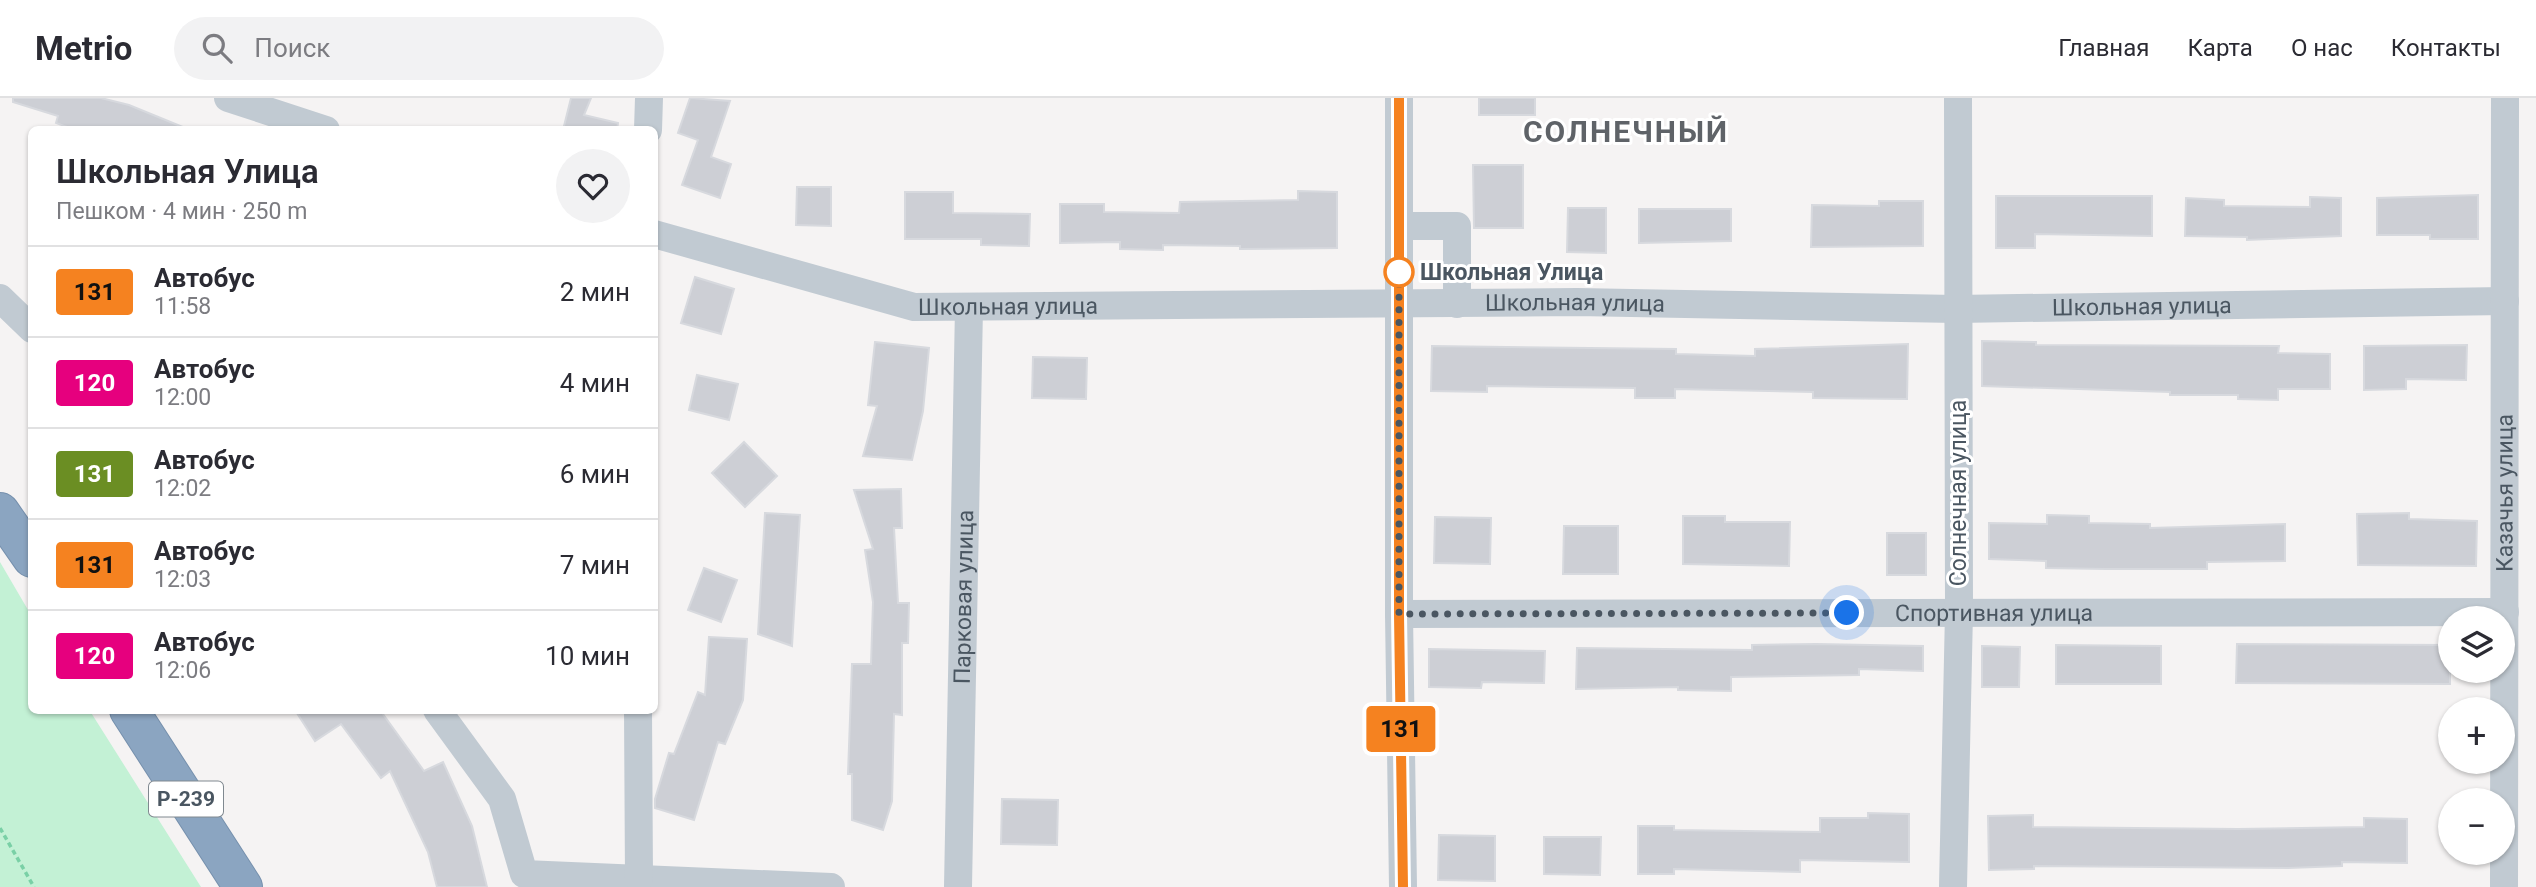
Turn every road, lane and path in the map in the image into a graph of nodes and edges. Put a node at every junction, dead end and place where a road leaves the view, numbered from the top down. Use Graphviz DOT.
graph roads {
  1 [pos="228,98"];
  2 [pos="649,98"];
  3 [pos="1399,98"];
  4 [pos="1958,98"];
  5 [pos="2505,98"];
  6 [pos="314,126"];
  7 [pos="648,126"];
  8 [pos="1399,226"];
  9 [pos="658,235"];
  10 [pos="0,298"];
  11 [pos="2505,300"];
  12 [pos="1457,304"];
  13 [pos="1399,305"];
  14 [pos="970,307"];
  15 [pos="1956,309"];
  16 [pos="28,325"];
  17 [pos="0,512"];
  18 [pos="28,552"];
  19 [pos="2505,606"];
  20 [pos="1959,612"];
  21 [pos="2438,612"];
  22 [pos="1399,614"];
  23 [pos="2505,683"];
  24 [pos="133,714"];
  25 [pos="440,714"];
  26 [pos="638,714"];
  27 [pos="0,828"];
  28 [pos="639,879"];
  29 [pos="34,887"];
  30 [pos="243,887"];
  31 [pos="831,887"];
  32 [pos="958,887"];
  33 [pos="1403,887"];
  34 [pos="1952,887"];
  35 [pos="2504,887"];
  1 -- 6 [label="street"];
  2 -- 7 [label="street"];
  3 -- 8 [label="street"];
  4 -- 15 [label="street, Солнечная улица"];
  5 -- 11 [label="street, Казачья улица"];
  8 -- 12 [label="street"];
  8 -- 13 [label="street"];
  9 -- 14 [label="street, Школьная улица"];
  10 -- 16 [label="street"];
  11 -- 15 [label="street, Школьная улица"];
  11 -- 19 [label="street, Казачья улица"];
  12 -- 13 [label="street, Школьная улица"];
  12 -- 15 [label="street, Школьная улица"];
  13 -- 14 [label="street, Школьная улица"];
  13 -- 22 [label="street"];
  14 -- 32 [label="street, Парковая улица"];
  15 -- 20 [label="street, Солнечная улица"];
  17 -- 18 [label="highway"];
  20 -- 21 [label="street, Спортивная улица"];
  20 -- 22 [label="street, Спортивная улица"];
  20 -- 34 [label="street, Солнечная улица"];
  22 -- 33 [label="street"];
  23 -- 35 [label="street, Казачья улица"];
  24 -- 30 [label="highway, Р-239"];
  25 -- 28 [label="street"];
  26 -- 28 [label="street"];
  27 -- 29 [label="path"];
  28 -- 31 [label="street"];
}
